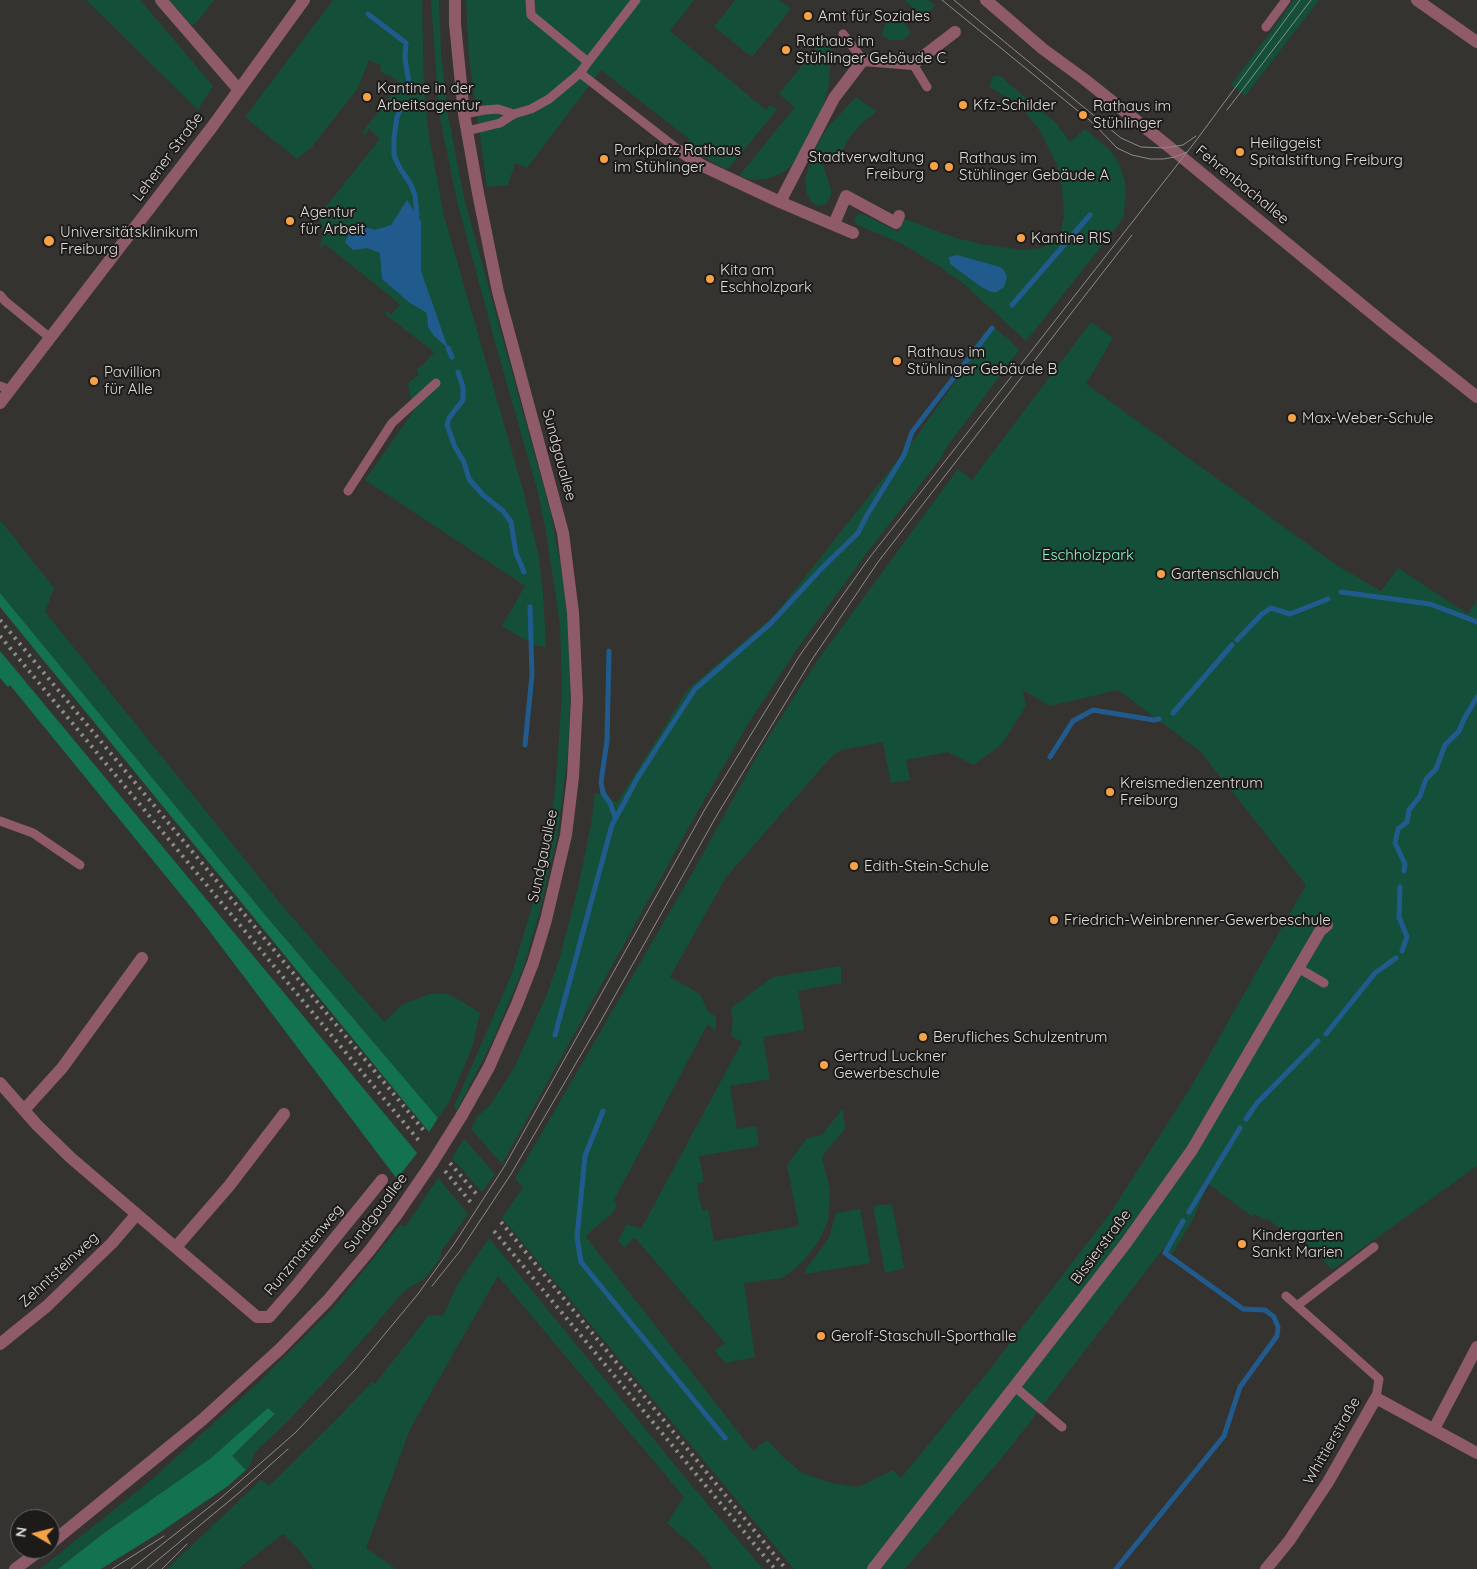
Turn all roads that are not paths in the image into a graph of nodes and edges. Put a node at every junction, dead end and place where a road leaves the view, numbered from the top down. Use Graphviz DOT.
graph roads {
  1 [pos="161,0"];
  2 [pos="304,0"];
  3 [pos="455,0"];
  4 [pos="530,0"];
  5 [pos="636,0"];
  6 [pos="986,0"];
  7 [pos="1286,0"];
  8 [pos="1417,0"];
  9 [pos="1266,27"];
  10 [pos="955,32"];
  11 [pos="842,34"];
  12 [pos="1477,42"];
  13 [pos="863,60"];
  14 [pos="588,62"];
  15 [pos="913,64"];
  16 [pos="580,73"];
  17 [pos="927,87"];
  18 [pos="239,90"];
  19 [pos="464,114"];
  20 [pos="514,114"];
  21 [pos="467,131"];
  22 [pos="680,150"];
  23 [pos="780,202"];
  24 [pos="899,216"];
  25 [pos="834,224"];
  26 [pos="853,233"];
  27 [pos="0,295"];
  28 [pos="49,337"];
  29 [pos="436,383"];
  30 [pos="5,388"];
  31 [pos="1477,397"];
  32 [pos="0,403"];
  33 [pos="348,491"];
  34 [pos="0,821"];
  35 [pos="80,865"];
  36 [pos="1327,925"];
  37 [pos="142,958"];
  38 [pos="1298,968"];
  39 [pos="1324,983"];
  40 [pos="0,1082"];
  41 [pos="24,1110"];
  42 [pos="284,1114"];
  43 [pos="382,1180"];
  44 [pos="136,1215"];
  45 [pos="176,1247"];
  46 [pos="1374,1247"];
  47 [pos="1286,1296"];
  48 [pos="1298,1305"];
  49 [pos="0,1344"];
  50 [pos="1477,1347"];
  51 [pos="1015,1387"];
  52 [pos="1376,1398"];
  53 [pos="1062,1427"];
  54 [pos="1434,1429"];
  55 [pos="1477,1453"];
  56 [pos="60,1536"];
  57 [pos="28,1559"];
  58 [pos="15,1569"];
  59 [pos="873,1569"];
  60 [pos="1266,1569"];
  1 -- 18 [label="street"];
  2 -- 18 [label="street, Lehener Straße"];
  3 -- 19 [label="street, Sundgauallee"];
  4 -- 14 [label="lane"];
  5 -- 14 [label="lane"];
  6 -- 31 [label="street, Fehrenbachallee"];
  7 -- 9 [label="lane"];
  8 -- 12 [label="street"];
  10 -- 15 [label="street"];
  11 -- 13 [label="lane"];
  13 -- 15 [label="street"];
  13 -- 23 [label="street"];
  14 -- 16 [label="lane"];
  15 -- 17 [label="lane"];
  16 -- 20 [label="lane"];
  16 -- 22 [label="lane"];
  18 -- 28 [label="street, Lehener Straße"];
  19 -- 20 [label="lane"];
  19 -- 21 [label="street, Sundgauallee"];
  20 -- 21 [label="lane"];
  21 -- 56 [label="street, Sundgauallee, bridge"];
  22 -- 23 [label="street"];
  23 -- 25 [label="street"];
  24 -- 25 [label="street"];
  25 -- 26 [label="street"];
  27 -- 28 [label="lane"];
  28 -- 30 [label="street, Lehener Straße"];
  29 -- 33 [label="lane"];
  30 -- 32 [label="street, Lehener Straße"];
  34 -- 35 [label="lane"];
  36 -- 38 [label="street, Bissierstraße"];
  37 -- 41 [label="street"];
  38 -- 39 [label="lane"];
  38 -- 51 [label="street, Bissierstraße"];
  40 -- 41 [label="street, Runzmattenweg"];
  41 -- 44 [label="street, Runzmattenweg"];
  42 -- 45 [label="street"];
  43 -- 45 [label="street, Runzmattenweg"];
  44 -- 45 [label="street, Runzmattenweg"];
  44 -- 49 [label="street, Zehntsteinweg"];
  46 -- 48 [label="lane"];
  47 -- 48 [label="lane"];
  48 -- 52 [label="lane"];
  50 -- 54 [label="street"];
  51 -- 53 [label="lane"];
  51 -- 59 [label="street, Bissierstraße"];
  52 -- 54 [label="street, Whittierstraße"];
  52 -- 60 [label="street, Whittierstraße"];
  54 -- 55 [label="street, Whittierstraße"];
  57 -- 58 [label="street"];
}
